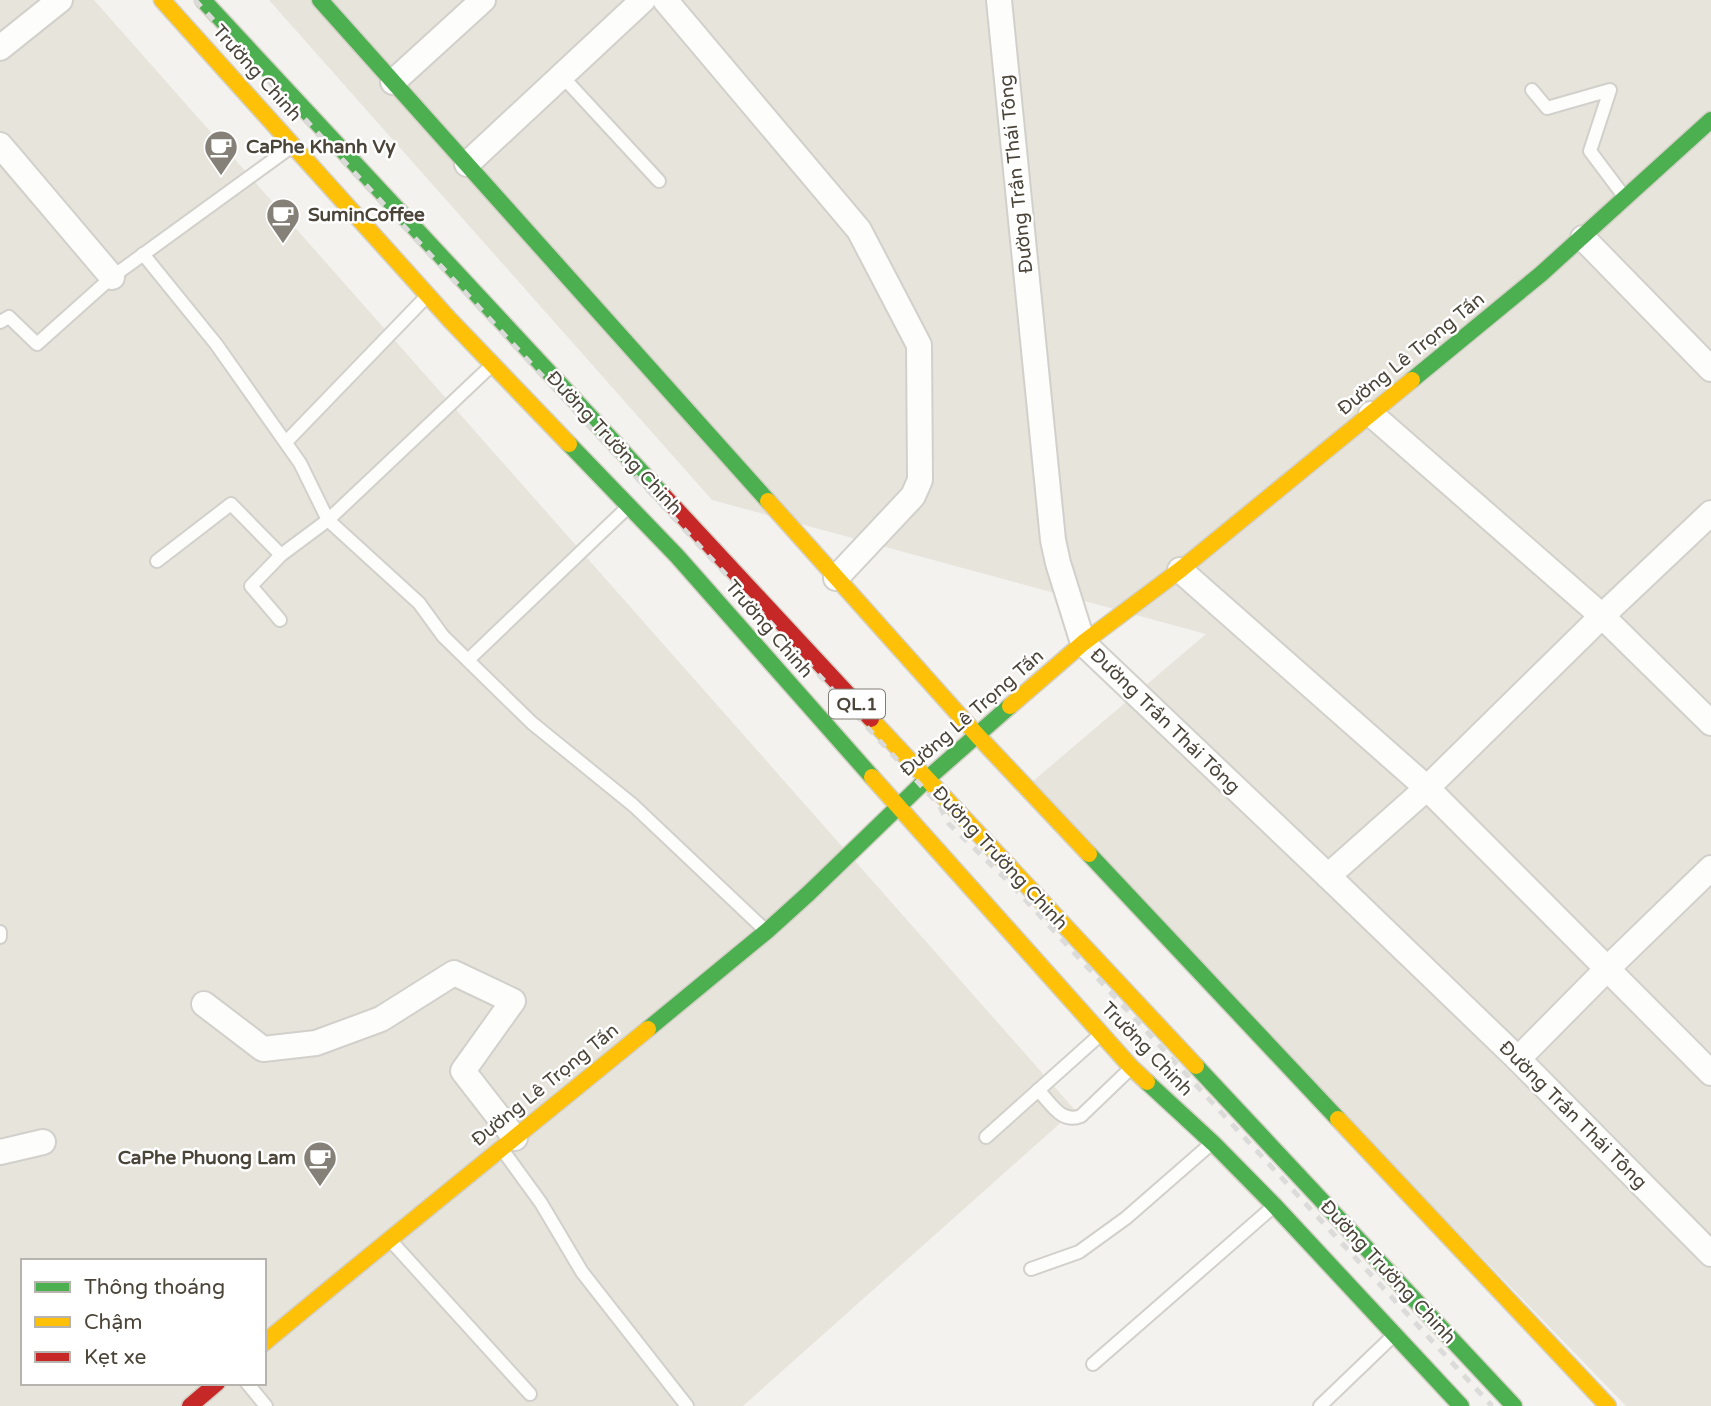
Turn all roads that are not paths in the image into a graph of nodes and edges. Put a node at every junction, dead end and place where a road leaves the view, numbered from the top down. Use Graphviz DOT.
graph roads {
  1 [pos="60,0"];
  2 [pos="162,0"];
  3 [pos="203,0"];
  4 [pos="320,0"];
  5 [pos="483,0"];
  6 [pos="643,0"];
  7 [pos="666,0"];
  8 [pos="999,0"];
  9 [pos="0,48"];
  10 [pos="562,75"];
  11 [pos="393,82"];
  12 [pos="1532,90"];
  13 [pos="1711,120"];
  14 [pos="0,145"];
  15 [pos="294,145"];
  16 [pos="467,164"];
  17 [pos="659,181"];
  18 [pos="1625,198"];
  19 [pos="1583,238"];
  20 [pos="144,254"];
  21 [pos="112,277"];
  22 [pos="427,295"];
  23 [pos="0,322"];
  24 [pos="493,365"];
  25 [pos="1711,369"];
  26 [pos="1371,414"];
  27 [pos="286,442"];
  28 [pos="629,506"];
  29 [pos="1711,513"];
  30 [pos="328,520"];
  31 [pos="281,555"];
  32 [pos="157,561"];
  33 [pos="1181,570"];
  34 [pos="836,578"];
  35 [pos="1602,615"];
  36 [pos="280,620"];
  37 [pos="1083,643"];
  38 [pos="468,660"];
  39 [pos="1711,723"];
  40 [pos="977,735"];
  41 [pos="927,779"];
  42 [pos="1427,788"];
  43 [pos="898,807"];
  44 [pos="1711,868"];
  45 [pos="1328,876"];
  46 [pos="767,931"];
  47 [pos="0,932"];
  48 [pos="0,937"];
  49 [pos="1608,968"];
  50 [pos="204,1004"];
  51 [pos="1101,1034"];
  52 [pos="1518,1059"];
  53 [pos="1131,1067"];
  54 [pos="1711,1073"];
  55 [pos="1038,1090"];
  56 [pos="986,1137"];
  57 [pos="43,1142"];
  58 [pos="508,1143"];
  59 [pos="1213,1143"];
  60 [pos="0,1152"];
  61 [pos="1274,1205"];
  62 [pos="389,1238"];
  63 [pos="1710,1250"];
  64 [pos="1031,1269"];
  65 [pos="1395,1335"];
  66 [pos="266,1341"];
  67 [pos="1093,1364"];
  68 [pos="215,1385"];
  69 [pos="249,1385"];
  70 [pos="530,1394"];
  71 [pos="190,1406"];
  72 [pos="266,1406"];
  73 [pos="687,1406"];
  74 [pos="1320,1406"];
  75 [pos="1461,1406"];
  76 [pos="1514,1406"];
  77 [pos="1608,1406"];
  1 -- 9 [label="street"];
  2 -- 15 [label="main road, Trường Chinh"];
  3 -- 41 [label="main road, Đường Trường Chinh / QL.1"];
  4 -- 11 [label="main road"];
  5 -- 11 [label="street"];
  6 -- 10 [label="street"];
  7 -- 34 [label="street"];
  8 -- 37 [label="street, Đường Trần Thái Tông"];
  10 -- 16 [label="street"];
  10 -- 17 [label="lane"];
  11 -- 16 [label="main road"];
  12 -- 18 [label="lane"];
  13 -- 18 [label="main road, Đường Lê Trọng Tấn"];
  14 -- 21 [label="street"];
  15 -- 20 [label="lane"];
  15 -- 22 [label="main road, Trường Chinh"];
  16 -- 34 [label="main road"];
  18 -- 19 [label="main road, Đường Lê Trọng Tấn"];
  19 -- 25 [label="street"];
  19 -- 26 [label="main road, Đường Lê Trọng Tấn"];
  20 -- 21 [label="lane"];
  20 -- 27 [label="lane"];
  21 -- 23 [label="lane"];
  22 -- 24 [label="main road, Trường Chinh"];
  22 -- 27 [label="lane"];
  24 -- 28 [label="main road, Trường Chinh"];
  24 -- 30 [label="lane"];
  26 -- 33 [label="main road, Đường Lê Trọng Tấn"];
  26 -- 35 [label="street"];
  27 -- 30 [label="lane"];
  28 -- 38 [label="lane"];
  28 -- 43 [label="main road, Trường Chinh"];
  29 -- 35 [label="street"];
  30 -- 31 [label="lane"];
  30 -- 38 [label="lane"];
  31 -- 32 [label="lane"];
  31 -- 36 [label="lane"];
  33 -- 37 [label="main road, Đường Lê Trọng Tấn"];
  33 -- 42 [label="street"];
  34 -- 40 [label="main road"];
  35 -- 39 [label="street"];
  35 -- 42 [label="street"];
  37 -- 40 [label="main road, Đường Lê Trọng Tấn"];
  37 -- 45 [label="street, Đường Trần Thái Tông"];
  38 -- 46 [label="lane"];
  40 -- 41 [label="main road, Đường Lê Trọng Tấn"];
  40 -- 77 [label="main road"];
  41 -- 43 [label="main road, Đường Lê Trọng Tấn"];
  41 -- 76 [label="main road, Đường Trường Chinh / QL.1"];
  42 -- 45 [label="street"];
  42 -- 49 [label="street"];
  43 -- 46 [label="main road, Đường Lê Trọng Tấn"];
  43 -- 51 [label="main road, Trường Chinh"];
  44 -- 49 [label="street"];
  45 -- 52 [label="street, Đường Trần Thái Tông"];
  46 -- 58 [label="main road, Đường Lê Trọng Tấn"];
  47 -- 48 [label="lane"];
  49 -- 52 [label="street"];
  49 -- 54 [label="street"];
  50 -- 58 [label="street"];
  51 -- 53 [label="main road, Trường Chinh"];
  51 -- 55 [label="lane"];
  52 -- 63 [label="street, Đường Trần Thái Tông"];
  53 -- 55 [label="lane"];
  53 -- 59 [label="main road, Trường Chinh"];
  55 -- 56 [label="lane"];
  57 -- 60 [label="street"];
  58 -- 62 [label="main road, Đường Lê Trọng Tấn"];
  58 -- 73 [label="lane"];
  59 -- 61 [label="main road, Trường Chinh"];
  59 -- 64 [label="lane"];
  61 -- 65 [label="main road, Trường Chinh"];
  61 -- 67 [label="lane"];
  62 -- 66 [label="main road, Đường Lê Trọng Tấn"];
  62 -- 70 [label="lane"];
  65 -- 74 [label="lane"];
  65 -- 75 [label="main road, Trường Chinh"];
  68 -- 71 [label="main road"];
  69 -- 72 [label="lane"];
}
